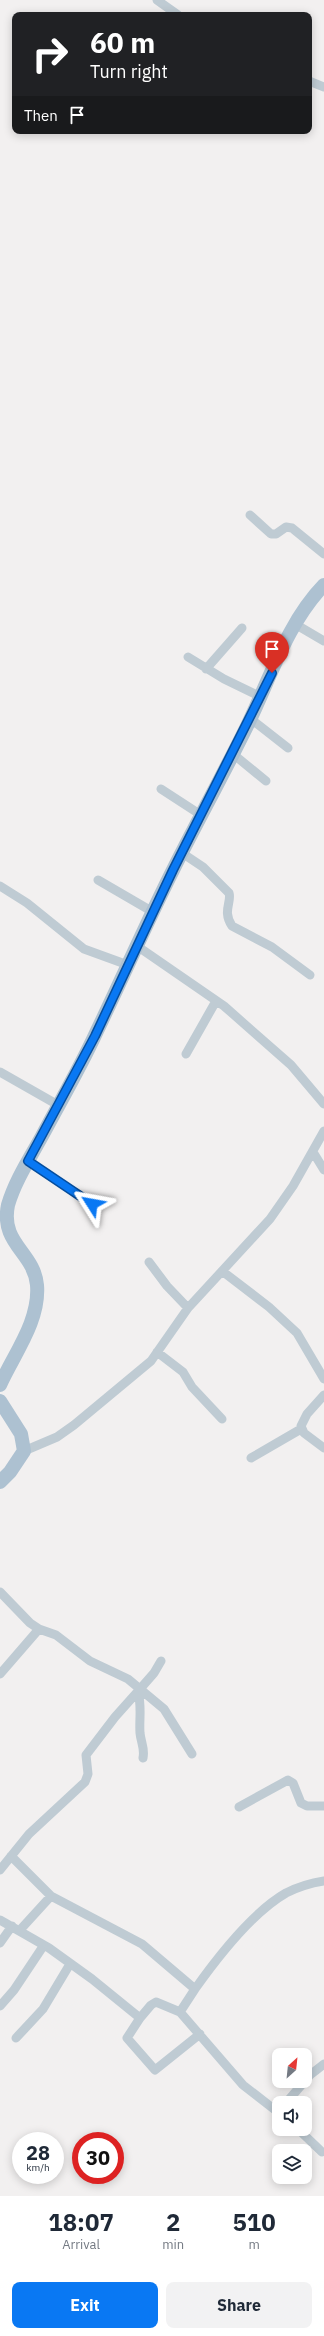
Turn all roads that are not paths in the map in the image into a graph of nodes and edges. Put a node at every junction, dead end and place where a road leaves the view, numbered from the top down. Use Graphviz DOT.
graph roads {
  1 [pos="157,0"];
  2 [pos="174,12"];
  3 [pos="312,82"];
  4 [pos="324,87"];
  5 [pos="250,515"];
  6 [pos="324,554"];
  7 [pos="324,585"];
  8 [pos="295,624"];
  9 [pos="242,628"];
  10 [pos="324,641"];
  11 [pos="188,657"];
  12 [pos="206,669"];
  13 [pos="261,698"];
  14 [pos="251,719"];
  15 [pos="288,748"];
  16 [pos="233,754"];
  17 [pos="266,781"];
  18 [pos="161,789"];
  19 [pos="201,815"];
  20 [pos="182,853"];
  21 [pos="98,880"];
  22 [pos="0,886"];
  23 [pos="153,912"];
  24 [pos="137,946"];
  25 [pos="128,965"];
  26 [pos="310,975"];
  27 [pos="216,1001"];
  28 [pos="186,1054"];
  29 [pos="0,1072"];
  30 [pos="324,1104"];
  31 [pos="58,1105"];
  32 [pos="324,1131"];
  33 [pos="313,1152"];
  34 [pos="28,1161"];
  35 [pos="324,1170"];
  36 [pos="92,1204"];
  37 [pos="2,1226"];
  38 [pos="149,1262"];
  39 [pos="222,1271"];
  40 [pos="188,1308"];
  41 [pos="157,1352"];
  42 [pos="324,1378"];
  43 [pos="0,1385"];
  44 [pos="324,1395"];
  45 [pos="0,1401"];
  46 [pos="222,1419"];
  47 [pos="301,1429"];
  48 [pos="324,1448"];
  49 [pos="24,1451"];
  50 [pos="251,1458"];
  51 [pos="0,1482"];
  52 [pos="0,1592"];
  53 [pos="39,1629"];
  54 [pos="161,1661"];
  55 [pos="0,1674"];
  56 [pos="139,1690"];
  57 [pos="192,1754"];
  58 [pos="143,1758"];
  59 [pos="324,1806"];
  60 [pos="239,1807"];
  61 [pos="11,1856"];
  62 [pos="0,1870"];
  63 [pos="324,1880"];
  64 [pos="51,1896"];
  65 [pos="0,1920"];
  66 [pos="16,1928"];
  67 [pos="0,1943"];
  68 [pos="44,1945"];
  69 [pos="70,1964"];
  70 [pos="195,1989"];
  71 [pos="0,2006"];
  72 [pos="180,2012"];
  73 [pos="140,2018"];
  74 [pos="200,2034"];
  75 [pos="16,2038"];
  76 [pos="324,2064"];
  77 [pos="292,2096"];
  78 [pos="272,2107"];
  79 [pos="305,2136"];
  80 [pos="322,2152"];
  1 -- 2 [label="street"];
  3 -- 4 [label="street"];
  5 -- 6 [label="street"];
  7 -- 8 [label="main road"];
  8 -- 10 [label="street"];
  8 -- 13 [label="main road"];
  9 -- 12 [label="street"];
  11 -- 12 [label="street"];
  12 -- 13 [label="street"];
  13 -- 14 [label="main road"];
  14 -- 15 [label="street"];
  14 -- 16 [label="main road"];
  16 -- 17 [label="street"];
  16 -- 19 [label="main road"];
  18 -- 19 [label="street"];
  19 -- 20 [label="main road"];
  20 -- 23 [label="main road"];
  20 -- 26 [label="street"];
  21 -- 23 [label="street"];
  22 -- 25 [label="street"];
  23 -- 24 [label="main road"];
  24 -- 25 [label="main road"];
  24 -- 27 [label="street"];
  25 -- 31 [label="main road"];
  27 -- 28 [label="street"];
  27 -- 30 [label="street"];
  29 -- 31 [label="street"];
  31 -- 34 [label="main road"];
  32 -- 33 [label="street"];
  33 -- 35 [label="street"];
  33 -- 39 [label="street"];
  34 -- 36 [label="street"];
  34 -- 37 [label="main road"];
  37 -- 43 [label="main road"];
  38 -- 40 [label="street"];
  39 -- 40 [label="street"];
  39 -- 42 [label="street"];
  40 -- 41 [label="street"];
  41 -- 46 [label="street"];
  41 -- 49 [label="street"];
  44 -- 47 [label="street"];
  45 -- 49 [label="main road"];
  47 -- 48 [label="street"];
  47 -- 50 [label="street"];
  49 -- 51 [label="main road"];
  52 -- 53 [label="street"];
  53 -- 55 [label="street"];
  53 -- 56 [label="street"];
  54 -- 56 [label="street"];
  56 -- 57 [label="street"];
  56 -- 58 [label="street"];
  56 -- 61 [label="street"];
  59 -- 60 [label="street"];
  61 -- 62 [label="street"];
  61 -- 64 [label="street"];
  63 -- 70 [label="street"];
  64 -- 66 [label="street"];
  64 -- 70 [label="street"];
  65 -- 66 [label="street"];
  66 -- 67 [label="street"];
  66 -- 68 [label="street"];
  68 -- 69 [label="street"];
  68 -- 71 [label="street"];
  69 -- 73 [label="street"];
  69 -- 75 [label="street"];
  70 -- 72 [label="street"];
  72 -- 73 [label="street"];
  72 -- 74 [label="street"];
  73 -- 74 [label="street"];
  74 -- 78 [label="street"];
  76 -- 77 [label="street"];
  79 -- 80 [label="street"];
}
